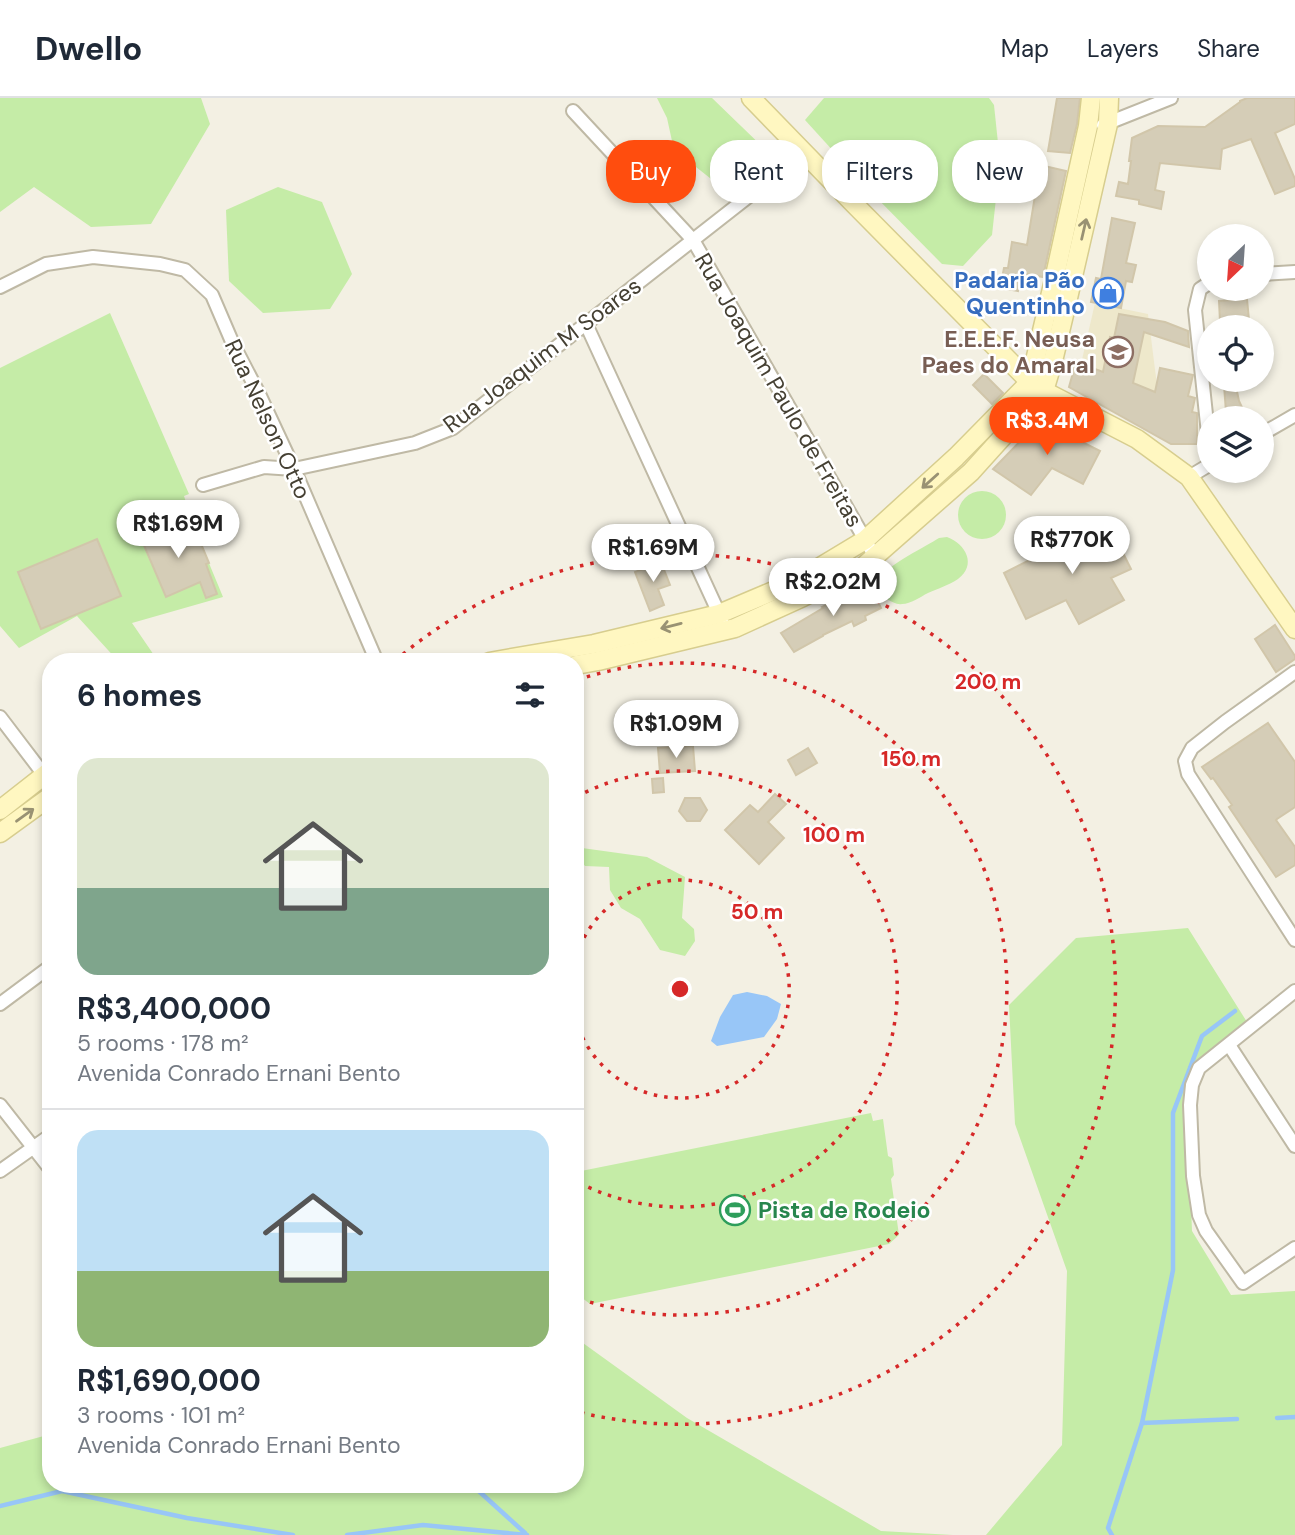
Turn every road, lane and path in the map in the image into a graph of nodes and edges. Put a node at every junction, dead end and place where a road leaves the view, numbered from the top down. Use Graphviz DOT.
graph roads {
  1 [pos="751,98"];
  2 [pos="1091,98"];
  3 [pos="1109,98"];
  4 [pos="1171,98"];
  5 [pos="573,111"];
  6 [pos="1108,124"];
  7 [pos="1088,126"];
  8 [pos="791,140"];
  9 [pos="808,157"];
  10 [pos="740,203"];
  11 [pos="692,240"];
  12 [pos="1295,272"];
  13 [pos="1274,273"];
  14 [pos="0,287"];
  15 [pos="1197,301"];
  16 [pos="586,324"];
  17 [pos="1037,386"];
  18 [pos="1205,406"];
  19 [pos="1295,415"];
  20 [pos="1274,427"];
  21 [pos="956,457"];
  22 [pos="293,468"];
  23 [pos="971,472"];
  24 [pos="1197,472"];
  25 [pos="1189,477"];
  26 [pos="203,485"];
  27 [pos="865,540"];
  28 [pos="875,557"];
  29 [pos="723,622"];
  30 [pos="1295,629"];
  31 [pos="373,653"];
  32 [pos="596,653"];
  33 [pos="584,654"];
  34 [pos="584,660"];
  35 [pos="1295,672"];
  36 [pos="0,717"];
  37 [pos="42,769"];
  38 [pos="42,780"];
  39 [pos="42,803"];
  40 [pos="0,810"];
  41 [pos="0,833"];
  42 [pos="1295,940"];
  43 [pos="42,973"];
  44 [pos="1295,991"];
  45 [pos="0,1003"];
  46 [pos="1229,1045"];
  47 [pos="0,1105"];
  48 [pos="42,1142"];
  49 [pos="1295,1146"];
  50 [pos="34,1148"];
  51 [pos="42,1158"];
  52 [pos="0,1171"];
  53 [pos="1295,1248"];
  1 -- 8 [label="street"];
  2 -- 7 [label="street"];
  3 -- 6 [label="street"];
  4 -- 6 [label="street"];
  5 -- 11 [label="street, Rua Joaquim Paulo de Freitas"];
  6 -- 7 [label="street"];
  17 -- 6 [label="street, one-way"];
  7 -- 17 [label="street"];
  9 -- 17 [label="street"];
  10 -- 11 [label="street, Rua Joaquim M Soares"];
  11 -- 16 [label="street, Rua Joaquim M Soares"];
  11 -- 27 [label="street, Rua Joaquim Paulo de Freitas"];
  12 -- 13 [label="street"];
  14 -- 22 [label="street, Rua Nelson Otto"];
  15 -- 18 [label="street"];
  16 -- 22 [label="street, Rua Joaquim M Soares"];
  16 -- 29 [label="street"];
  17 -- 21 [label="street"];
  17 -- 23 [label="street"];
  17 -- 25 [label="street"];
  19 -- 20 [label="street"];
  21 -- 23 [label="street"];
  21 -- 27 [label="street, one-way"];
  22 -- 26 [label="street, Rua Joaquim M Soares"];
  22 -- 31 [label="street, Rua Nelson Otto"];
  23 -- 28 [label="street"];
  24 -- 25 [label="street"];
  25 -- 30 [label="street"];
  27 -- 28 [label="street, Rua Joaquim Paulo de Freitas"];
  27 -- 29 [label="street"];
  28 -- 29 [label="street"];
  29 -- 32 [label="street"];
  32 -- 33 [label="street"];
  32 -- 34 [label="street"];
  35 -- 42 [label="street"];
  36 -- 37 [label="street"];
  38 -- 40 [label="street"];
  41 -- 39 [label="street, one-way"];
  43 -- 45 [label="street"];
  44 -- 46 [label="street"];
  46 -- 49 [label="street"];
  46 -- 53 [label="street"];
  47 -- 50 [label="street"];
  48 -- 50 [label="street"];
  50 -- 51 [label="street"];
  50 -- 52 [label="street"];
}
